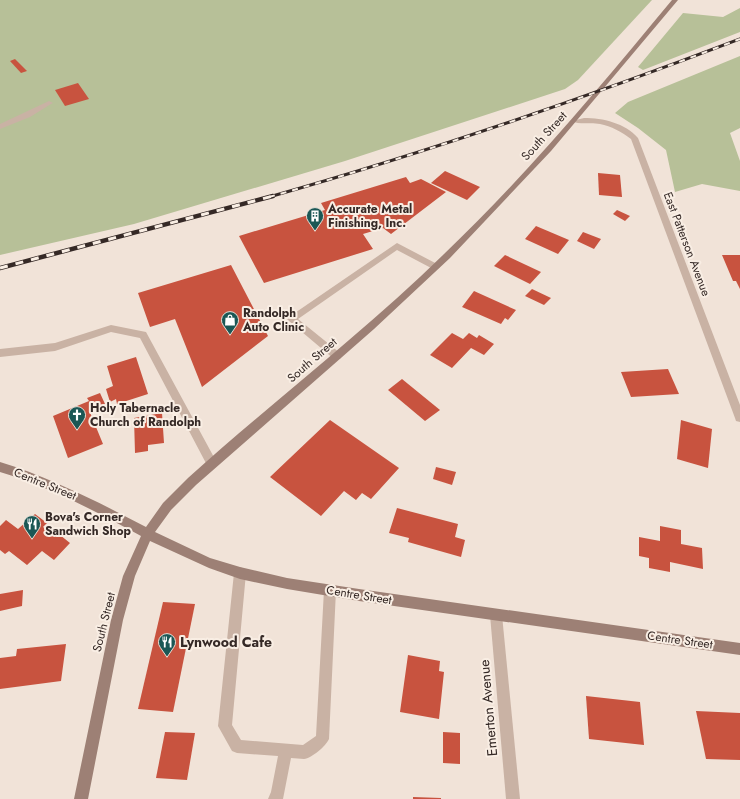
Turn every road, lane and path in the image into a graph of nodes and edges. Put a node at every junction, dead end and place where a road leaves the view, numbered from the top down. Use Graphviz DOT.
graph roads {
  1 [pos="675,0"];
  2 [pos="49,103"];
  3 [pos="576,121"];
  4 [pos="0,127"];
  5 [pos="436,267"];
  6 [pos="0,353"];
  7 [pos="336,356"];
  8 [pos="740,418"];
  9 [pos="212,464"];
  10 [pos="0,467"];
  11 [pos="148,533"];
  12 [pos="240,573"];
  13 [pos="330,590"];
  14 [pos="496,615"];
  15 [pos="740,649"];
  16 [pos="286,750"];
  17 [pos="81,799"];
  18 [pos="275,799"];
  19 [pos="513,799"];
  1 -- 3 [label="main road, South Street"];
  2 -- 4 [label="street"];
  3 -- 5 [label="main road, South Street"];
  3 -- 8 [label="street, East Patterson Avenue"];
  5 -- 7 [label="main road, South Street"];
  5 -- 7 [label="street"];
  6 -- 9 [label="street"];
  7 -- 9 [label="main road, South Street"];
  9 -- 11 [label="main road, South Street"];
  10 -- 11 [label="main road, Centre Street"];
  11 -- 12 [label="main road, Centre Street"];
  11 -- 17 [label="main road, South Street"];
  12 -- 13 [label="main road, Centre Street"];
  12 -- 16 [label="street"];
  13 -- 14 [label="main road, Centre Street"];
  13 -- 16 [label="street"];
  14 -- 15 [label="main road, Centre Street"];
  14 -- 19 [label="street, Emerton Avenue"];
  16 -- 18 [label="street"];
}
